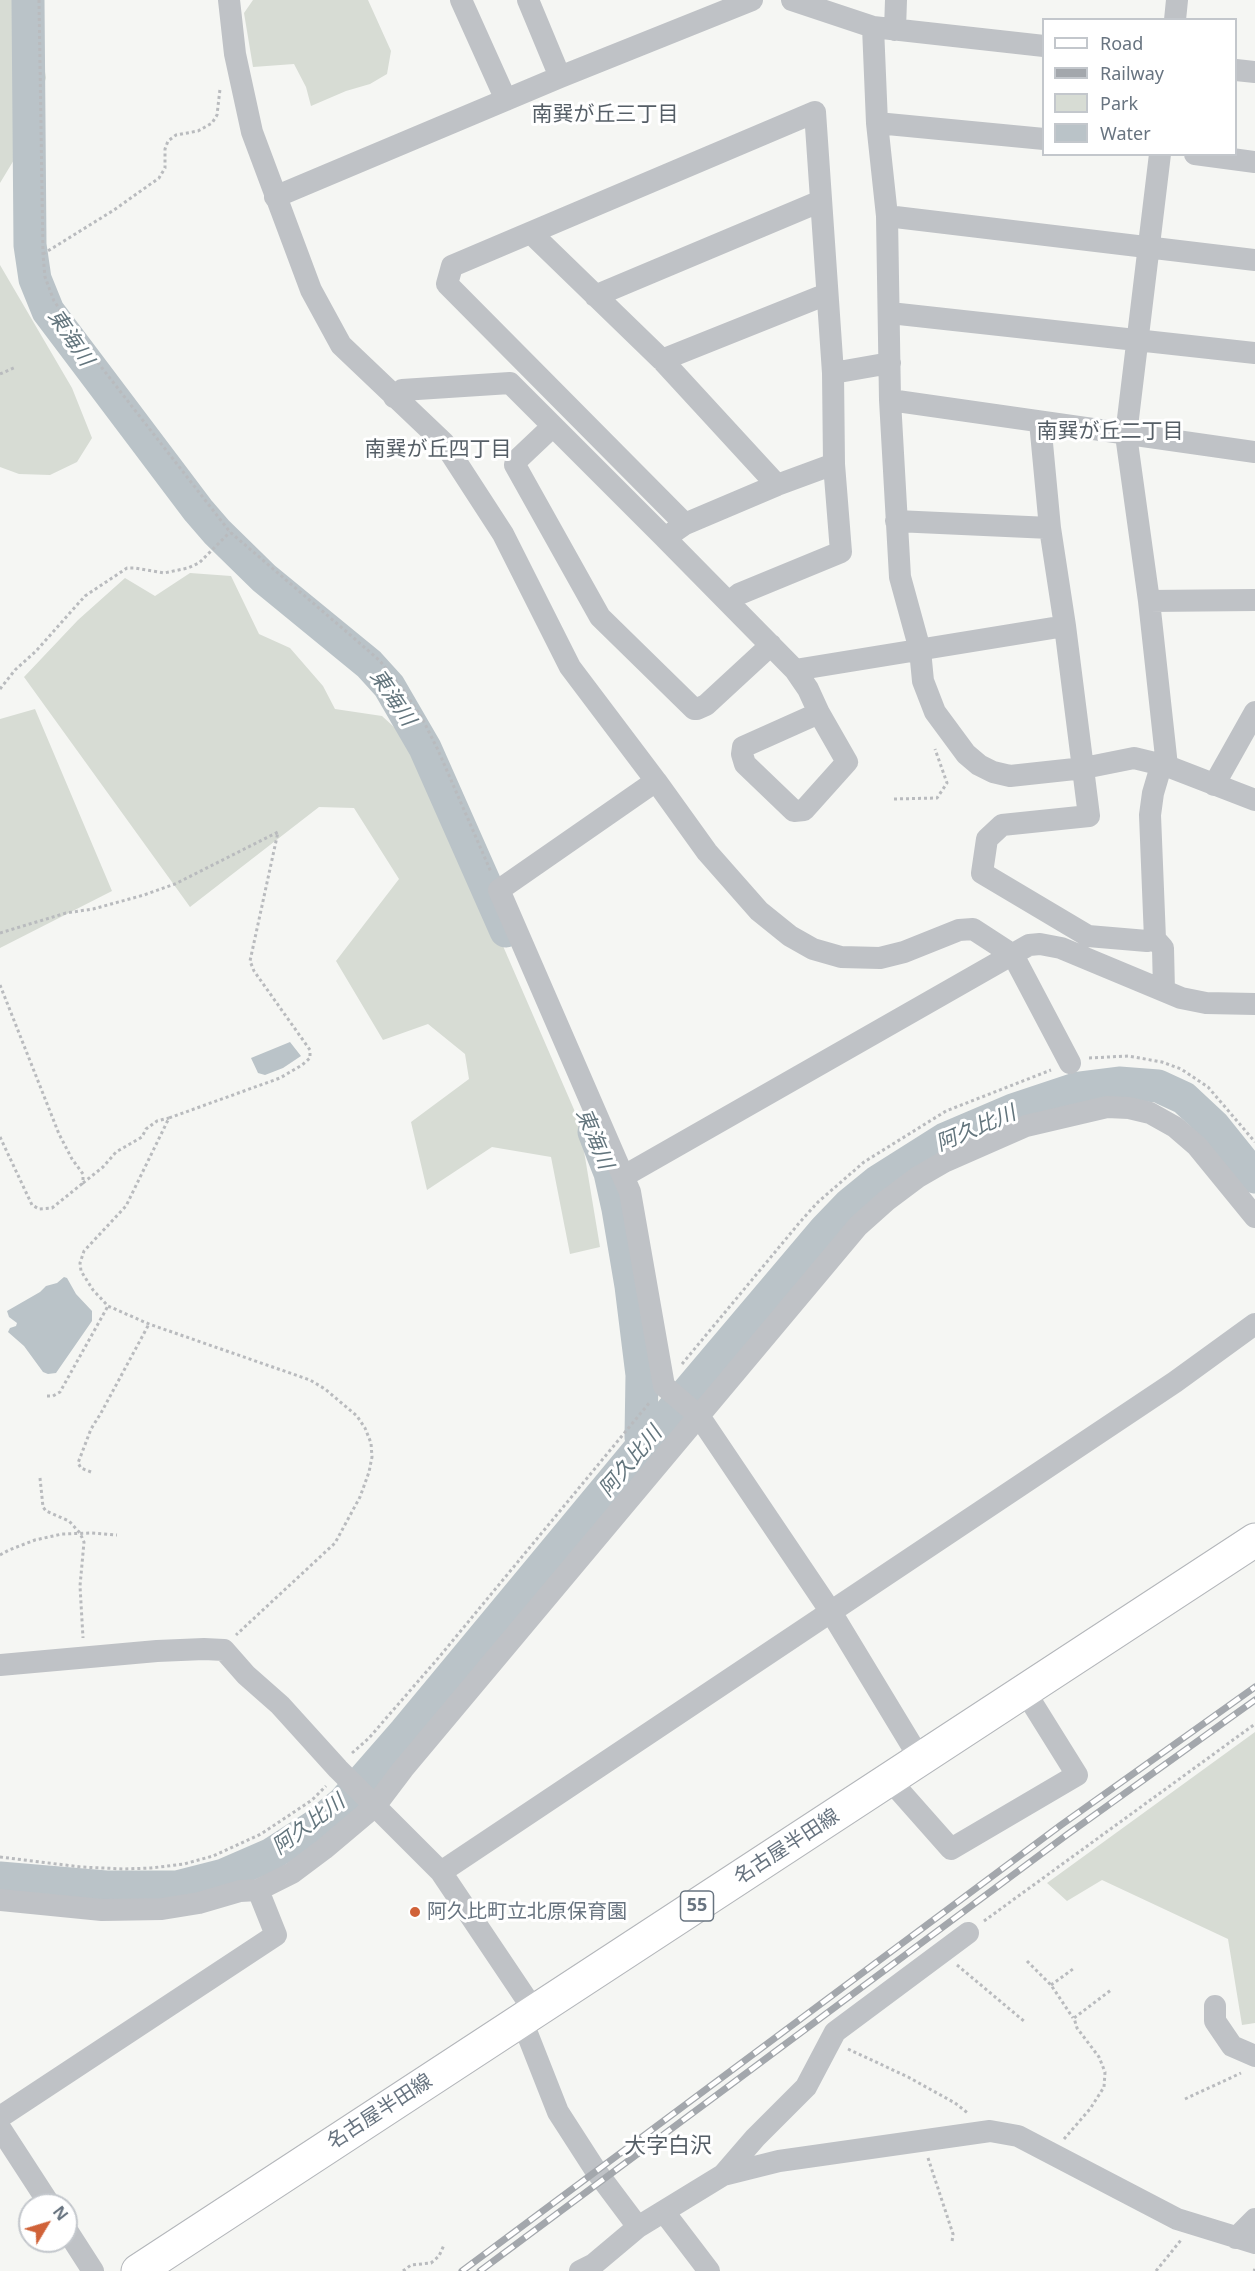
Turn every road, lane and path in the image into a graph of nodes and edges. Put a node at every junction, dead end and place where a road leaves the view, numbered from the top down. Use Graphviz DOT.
graph roads {
  1 [pos="39,0"];
  2 [pos="229,0"];
  3 [pos="460,0"];
  4 [pos="528,0"];
  5 [pos="752,0"];
  6 [pos="792,0"];
  7 [pos="896,0"];
  8 [pos="1177,0"];
  9 [pos="706,9"];
  10 [pos="1175,18"];
  11 [pos="884,28"];
  12 [pos="1042,46"];
  13 [pos="237,62"];
  14 [pos="1237,69"];
  15 [pos="1255,72"];
  16 [pos="560,76"];
  17 [pos="506,100"];
  18 [pos="878,123"];
  19 [pos="1042,139"];
  20 [pos="1160,156"];
  21 [pos="1210,156"];
  22 [pos="1255,162"];
  23 [pos="275,197"];
  24 [pos="821,201"];
  25 [pos="887,216"];
  26 [pos="531,233"];
  27 [pos="1149,246"];
  28 [pos="43,255"];
  29 [pos="1255,260"];
  30 [pos="827,294"];
  31 [pos="595,296"];
  32 [pos="890,313"];
  33 [pos="1138,340"];
  34 [pos="1255,353"];
  35 [pos="662,360"];
  36 [pos="890,363"];
  37 [pos="16,367"];
  38 [pos="832,373"];
  39 [pos="0,374"];
  40 [pos="394,397"];
  41 [pos="890,400"];
  42 [pos="1040,422"];
  43 [pos="553,426"];
  44 [pos="1126,435"];
  45 [pos="1255,452"];
  46 [pos="834,464"];
  47 [pos="777,485"];
  48 [pos="896,521"];
  49 [pos="685,524"];
  50 [pos="1050,528"];
  51 [pos="230,532"];
  52 [pos="665,538"];
  53 [pos="1255,600"];
  54 [pos="1149,601"];
  55 [pos="729,602"];
  56 [pos="1065,626"];
  57 [pos="771,645"];
  58 [pos="920,650"];
  59 [pos="795,670"];
  60 [pos="0,689"];
  61 [pos="1255,712"];
  62 [pos="819,713"];
  63 [pos="933,743"];
  64 [pos="1164,766"];
  65 [pos="1084,768"];
  66 [pos="656,781"];
  67 [pos="1214,785"];
  68 [pos="894,799"];
  69 [pos="1255,800"];
  70 [pos="499,890"];
  71 [pos="0,933"];
  72 [pos="1155,939"];
  73 [pos="1013,955"];
  74 [pos="0,985"];
  75 [pos="1164,991"];
  76 [pos="1255,1004"];
  77 [pos="1070,1063"];
  78 [pos="169,1118"];
  79 [pos="0,1137"];
  80 [pos="624,1176"];
  81 [pos="82,1183"];
  82 [pos="1255,1217"];
  83 [pos="108,1306"];
  84 [pos="148,1324"];
  85 [pos="1255,1324"];
  86 [pos="656,1395"];
  87 [pos="48,1396"];
  88 [pos="699,1416"];
  89 [pos="91,1472"];
  90 [pos="40,1478"];
  91 [pos="80,1533"];
  92 [pos="117,1534"];
  93 [pos="1255,1540"];
  94 [pos="0,1555"];
  95 [pos="831,1612"];
  96 [pos="224,1650"];
  97 [pos="86,1658"];
  98 [pos="0,1665"];
  99 [pos="1024,1690"];
  100 [pos="1255,1724"];
  101 [pos="1250,1728"];
  102 [pos="1255,1731"];
  103 [pos="920,1759"];
  104 [pos="338,1769"];
  105 [pos="889,1779"];
  106 [pos="375,1806"];
  107 [pos="0,1857"];
  108 [pos="441,1872"];
  109 [pos="258,1890"];
  110 [pos="0,1900"];
  111 [pos="969,1933"];
  112 [pos="1027,1961"];
  113 [pos="921,1968"];
  114 [pos="1073,1968"];
  115 [pos="1051,1984"];
  116 [pos="1111,1990"];
  117 [pos="1215,2006"];
  118 [pos="528,2015"];
  119 [pos="1074,2018"];
  120 [pos="1025,2022"];
  121 [pos="830,2041"];
  122 [pos="1252,2063"];
  123 [pos="1185,2099"];
  124 [pos="0,2116"];
  125 [pos="0,2128"];
  126 [pos="975,2133"];
  127 [pos="925,2141"];
  128 [pos="1052,2154"];
  129 [pos="723,2175"];
  130 [pos="42,2193"];
  131 [pos="664,2212"];
  132 [pos="1255,2219"];
  133 [pos="1190,2223"];
  134 [pos="638,2227"];
  135 [pos="1246,2241"];
  136 [pos="952,2242"];
  137 [pos="444,2245"];
  138 [pos="78,2248"];
  139 [pos="590,2268"];
  140 [pos="93,2271"];
  141 [pos="138,2271"];
  142 [pos="403,2271"];
  143 [pos="710,2271"];
  144 [pos="1156,2271"];
  1 -- 28 [label="path"];
  2 -- 13 [label="street"];
  3 -- 17 [label="street"];
  4 -- 16 [label="street"];
  5 -- 9 [label="street"];
  6 -- 11 [label="street"];
  7 -- 11 [label="street"];
  8 -- 10 [label="street"];
  9 -- 16 [label="street"];
  11 -- 12 [label="street"];
  11 -- 18 [label="street"];
  13 -- 23 [label="street"];
  13 -- 28 [label="path"];
  14 -- 15 [label="street"];
  16 -- 17 [label="street"];
  17 -- 23 [label="street"];
  18 -- 19 [label="street"];
  18 -- 25 [label="street"];
  20 -- 27 [label="street"];
  21 -- 22 [label="street"];
  23 -- 40 [label="street"];
  24 -- 26 [label="street"];
  24 -- 30 [label="street"];
  24 -- 31 [label="street"];
  25 -- 27 [label="street"];
  25 -- 32 [label="street"];
  26 -- 31 [label="street"];
  26 -- 49 [label="street"];
  27 -- 29 [label="street"];
  27 -- 33 [label="street"];
  28 -- 51 [label="path"];
  30 -- 35 [label="street"];
  30 -- 38 [label="street"];
  31 -- 35 [label="street"];
  32 -- 33 [label="street"];
  32 -- 36 [label="street"];
  33 -- 34 [label="street"];
  33 -- 44 [label="street"];
  35 -- 47 [label="street"];
  36 -- 38 [label="street"];
  36 -- 41 [label="street"];
  37 -- 39 [label="path"];
  38 -- 46 [label="street"];
  40 -- 43 [label="street"];
  40 -- 66 [label="street"];
  41 -- 42 [label="street"];
  41 -- 48 [label="street"];
  42 -- 44 [label="street"];
  42 -- 50 [label="street"];
  43 -- 52 [label="street"];
  43 -- 57 [label="street"];
  44 -- 45 [label="street"];
  44 -- 54 [label="street"];
  46 -- 47 [label="street"];
  46 -- 55 [label="street"];
  47 -- 49 [label="street"];
  48 -- 50 [label="street"];
  48 -- 58 [label="street"];
  49 -- 52 [label="street"];
  50 -- 56 [label="street"];
  51 -- 60 [label="path"];
  51 -- 70 [label="path"];
  52 -- 55 [label="street"];
  53 -- 54 [label="street"];
  54 -- 64 [label="street"];
  55 -- 57 [label="street"];
  56 -- 58 [label="street"];
  56 -- 65 [label="street"];
  57 -- 59 [label="street"];
  58 -- 59 [label="street"];
  58 -- 65 [label="street"];
  59 -- 62 [label="street"];
  61 -- 67 [label="street"];
  62 -- 62 [label="street"];
  63 -- 68 [label="path"];
  64 -- 65 [label="street"];
  64 -- 67 [label="street"];
  64 -- 72 [label="street"];
  65 -- 72 [label="street"];
  66 -- 70 [label="street"];
  66 -- 73 [label="street"];
  67 -- 69 [label="street"];
  70 -- 80 [label="street"];
  71 -- 78 [label="path"];
  72 -- 75 [label="street"];
  73 -- 75 [label="street"];
  73 -- 77 [label="street"];
  73 -- 80 [label="street"];
  74 -- 81 [label="path"];
  75 -- 76 [label="street"];
  78 -- 81 [label="path"];
  78 -- 83 [label="path"];
  79 -- 81 [label="path"];
  80 -- 86 [label="street"];
  82 -- 88 [label="street"];
  83 -- 84 [label="path"];
  83 -- 87 [label="path"];
  84 -- 89 [label="path"];
  84 -- 96 [label="path"];
  85 -- 95 [label="street"];
  86 -- 88 [label="street"];
  86 -- 104 [label="path"];
  88 -- 95 [label="street"];
  88 -- 106 [label="street"];
  90 -- 91 [label="path"];
  91 -- 92 [label="path"];
  91 -- 94 [label="path"];
  91 -- 97 [label="path"];
  93 -- 99 [label="main road, 名古屋半田線 / 55"];
  95 -- 103 [label="street"];
  95 -- 108 [label="street"];
  96 -- 97 [label="street"];
  96 -- 104 [label="street"];
  97 -- 98 [label="street"];
  99 -- 103 [label="main road, 名古屋半田線 / 55"];
  99 -- 105 [label="street"];
  100 -- 101 [label="path"];
  101 -- 102 [label="path"];
  101 -- 111 [label="path"];
  103 -- 105 [label="main road, 名古屋半田線 / 55"];
  104 -- 106 [label="street"];
  104 -- 107 [label="path"];
  105 -- 118 [label="main road, 名古屋半田線 / 55"];
  106 -- 108 [label="street"];
  106 -- 109 [label="street"];
  108 -- 118 [label="street"];
  109 -- 110 [label="street"];
  109 -- 124 [label="street"];
  111 -- 113 [label="street"];
  112 -- 115 [label="path"];
  113 -- 120 [label="path"];
  113 -- 121 [label="street"];
  114 -- 115 [label="path"];
  115 -- 119 [label="path"];
  116 -- 119 [label="path"];
  117 -- 122 [label="street"];
  118 -- 134 [label="street"];
  118 -- 141 [label="main road, 名古屋半田線 / 55"];
  119 -- 128 [label="path"];
  121 -- 126 [label="path"];
  121 -- 129 [label="street"];
  122 -- 123 [label="path"];
  125 -- 130 [label="street"];
  126 -- 127 [label="street"];
  126 -- 128 [label="street"];
  127 -- 129 [label="street"];
  127 -- 136 [label="path"];
  128 -- 133 [label="street"];
  129 -- 131 [label="street"];
  131 -- 134 [label="street"];
  131 -- 143 [label="street"];
  132 -- 135 [label="street"];
  133 -- 135 [label="street"];
  133 -- 144 [label="path"];
  134 -- 139 [label="street"];
  137 -- 142 [label="path"];
  138 -- 140 [label="street"];
}
